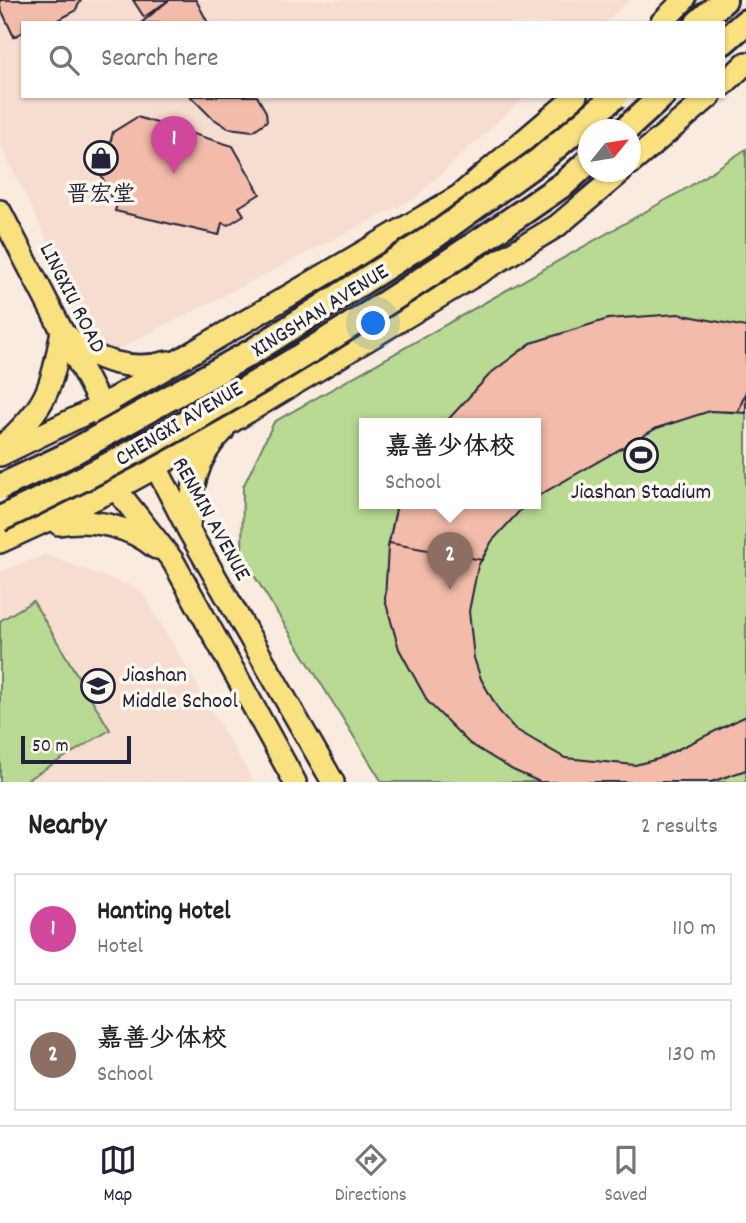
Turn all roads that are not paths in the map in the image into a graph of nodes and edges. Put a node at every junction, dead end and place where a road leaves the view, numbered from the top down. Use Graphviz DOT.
graph roads {
  1 [pos="684,0"];
  2 [pos="724,0"];
  3 [pos="664,21"];
  4 [pos="700,21"];
  5 [pos="746,22"];
  6 [pos="725,40"];
  7 [pos="746,64"];
  8 [pos="725,83"];
  9 [pos="574,98"];
  10 [pos="613,98"];
  11 [pos="660,98"];
  12 [pos="708,98"];
  13 [pos="637,119"];
  14 [pos="641,155"];
  15 [pos="578,172"];
  16 [pos="609,182"];
  17 [pos="0,211"];
  18 [pos="62,331"];
  19 [pos="183,358"];
  20 [pos="101,406"];
  21 [pos="237,417"];
  22 [pos="0,448"];
  23 [pos="0,455"];
  24 [pos="156,467"];
  25 [pos="0,487"];
  26 [pos="116,489"];
  27 [pos="0,519"];
  28 [pos="29,531"];
  29 [pos="188,531"];
  30 [pos="0,542"];
  31 [pos="173,561"];
  32 [pos="295,782"];
  33 [pos="333,782"];
  1 -- 3 [label="main road"];
  2 -- 4 [label="highway"];
  5 -- 6 [label="highway"];
  7 -- 8 [label="main road"];
  9 -- 19 [label="main road"];
  10 -- 25 [label="highway, XINGSHAN AVENUE, bridge"];
  11 -- 13 [label="highway"];
  12 -- 14 [label="main road"];
  15 -- 27 [label="highway, XINGSHAN AVENUE, bridge"];
  16 -- 21 [label="main road, CHENGXI AVENUE"];
  17 -- 18 [label="main road, LINGXIU ROAD"];
  18 -- 19 [label="main road"];
  18 -- 20 [label="main road, LINGXIU ROAD"];
  18 -- 22 [label="main road"];
  19 -- 20 [label="main road"];
  20 -- 23 [label="main road"];
  20 -- 24 [label="main road, RENMIN AVENUE"];
  20 -- 26 [label="main road"];
  21 -- 24 [label="main road, CHENGXI AVENUE"];
  21 -- 29 [label="main road"];
  24 -- 26 [label="main road, CHENGXI AVENUE"];
  24 -- 29 [label="main road, RENMIN AVENUE"];
  26 -- 28 [label="main road, CHENGXI AVENUE"];
  26 -- 31 [label="main road"];
  28 -- 30 [label="main road, CHENGXI AVENUE"];
  28 -- 31 [label="main road"];
  29 -- 33 [label="main road, RENMIN AVENUE"];
  31 -- 32 [label="main road"];
}
